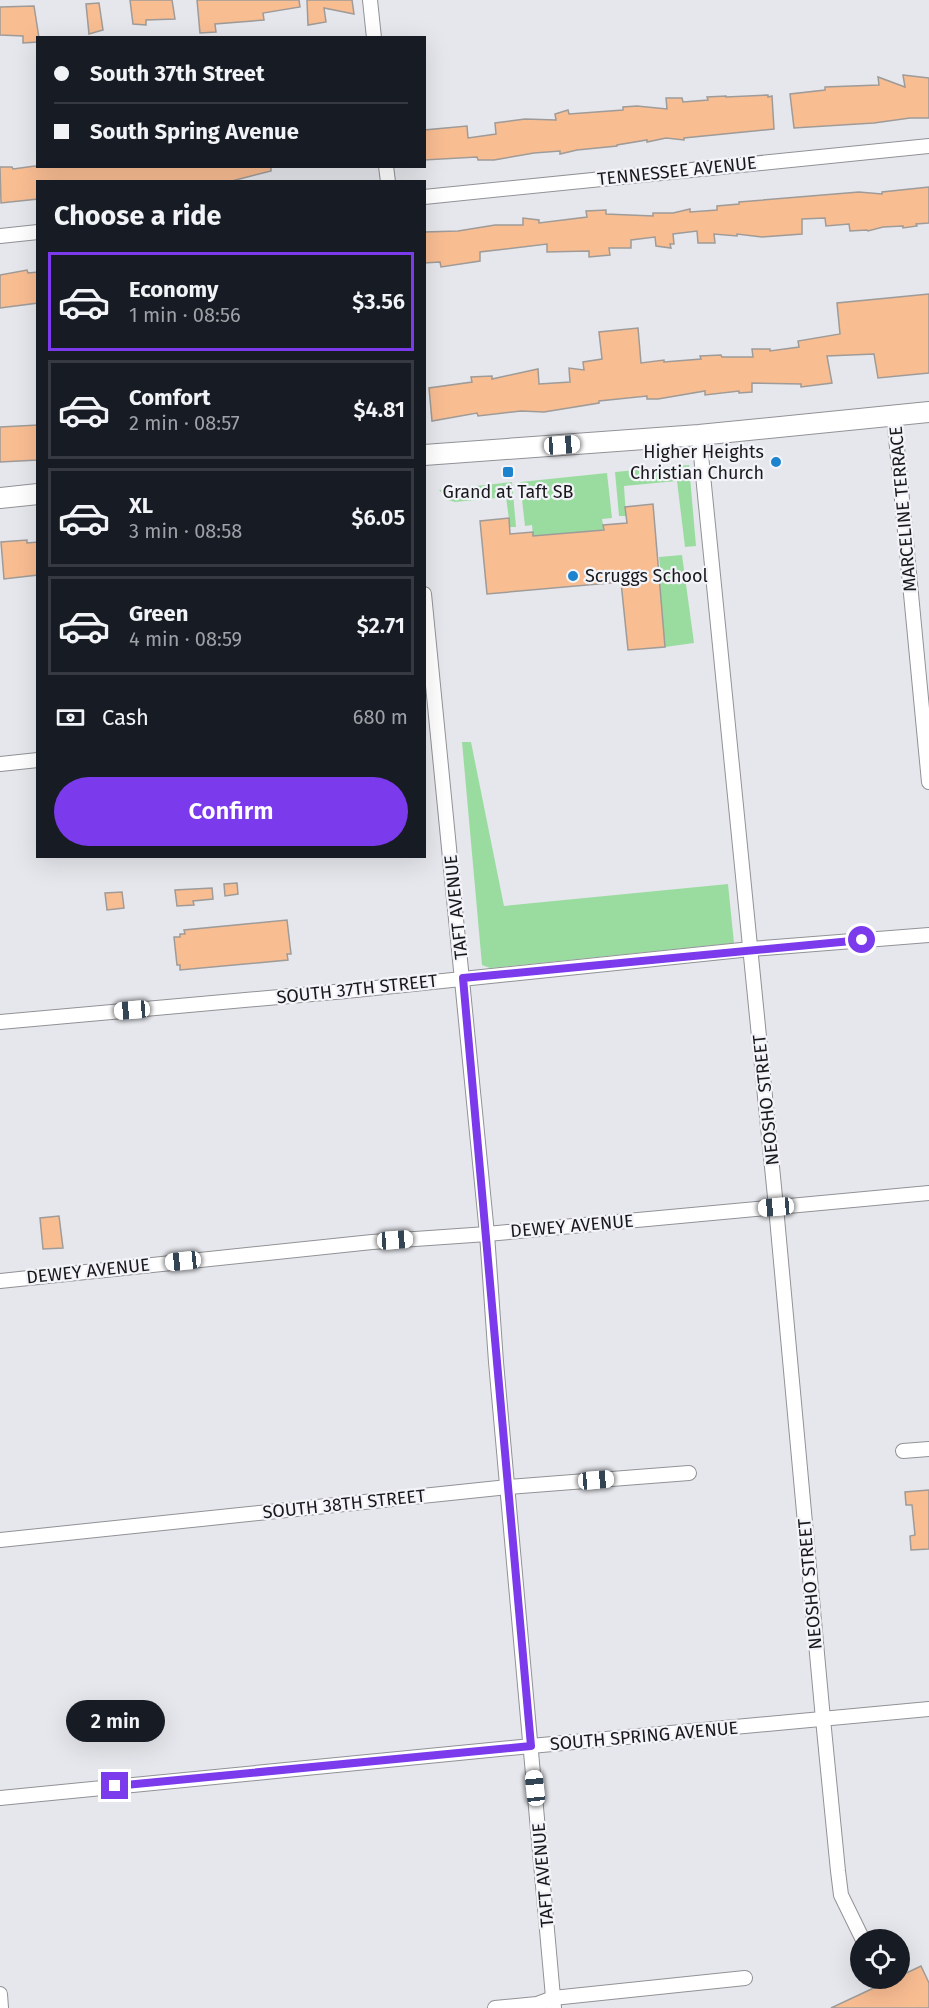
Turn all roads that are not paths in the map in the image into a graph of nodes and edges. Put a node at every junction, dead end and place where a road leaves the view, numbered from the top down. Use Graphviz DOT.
graph roads {
  1 [pos="370,0"];
  2 [pos="374,36"];
  3 [pos="929,146"];
  4 [pos="426,196"];
  5 [pos="36,232"];
  6 [pos="0,236"];
  7 [pos="929,412"];
  8 [pos="894,416"];
  9 [pos="699,435"];
  10 [pos="426,455"];
  11 [pos="36,494"];
  12 [pos="0,498"];
  13 [pos="426,631"];
  14 [pos="431,722"];
  15 [pos="36,760"];
  16 [pos="0,764"];
  17 [pos="929,782"];
  18 [pos="929,935"];
  19 [pos="751,949"];
  20 [pos="463,978"];
  21 [pos="0,1022"];
  22 [pos="929,1193"];
  23 [pos="776,1207"];
  24 [pos="487,1234"];
  25 [pos="0,1281"];
  26 [pos="929,1449"];
  27 [pos="903,1451"];
  28 [pos="688,1473"];
  29 [pos="508,1487"];
  30 [pos="0,1540"];
  31 [pos="929,1709"];
  32 [pos="822,1719"];
  33 [pos="531,1746"];
  34 [pos="0,1798"];
  35 [pos="858,1929"];
  36 [pos="745,1978"];
  37 [pos="0,1994"];
  38 [pos="554,2003"];
  39 [pos="1,2008"];
  40 [pos="495,2008"];
  1 -- 2 [label="street"];
  3 -- 4 [label="street, TENNESSEE AVENUE"];
  5 -- 6 [label="street"];
  7 -- 8 [label="main road"];
  8 -- 9 [label="main road"];
  8 -- 17 [label="street, MARCELINE TERRACE"];
  9 -- 10 [label="main road"];
  9 -- 19 [label="street, NEOSHO STREET"];
  11 -- 12 [label="main road"];
  13 -- 14 [label="street, TAFT AVENUE"];
  14 -- 20 [label="street, TAFT AVENUE"];
  15 -- 16 [label="street"];
  18 -- 19 [label="street, SOUTH 37TH STREET"];
  19 -- 20 [label="street, SOUTH 37TH STREET"];
  19 -- 23 [label="street, NEOSHO STREET"];
  20 -- 21 [label="street, SOUTH 37TH STREET"];
  20 -- 24 [label="street, TAFT AVENUE"];
  22 -- 23 [label="street, DEWEY AVENUE"];
  23 -- 24 [label="street, DEWEY AVENUE"];
  23 -- 32 [label="street, NEOSHO STREET"];
  24 -- 25 [label="street, DEWEY AVENUE"];
  24 -- 29 [label="street, TAFT AVENUE"];
  26 -- 27 [label="street"];
  28 -- 29 [label="street, SOUTH 38TH STREET"];
  29 -- 30 [label="street, SOUTH 38TH STREET"];
  29 -- 33 [label="street, TAFT AVENUE"];
  31 -- 32 [label="street, SOUTH SPRING AVENUE"];
  32 -- 33 [label="street, SOUTH SPRING AVENUE"];
  32 -- 35 [label="street, NEOSHO STREET"];
  33 -- 34 [label="street, SOUTH SPRING AVENUE"];
  33 -- 38 [label="street, TAFT AVENUE"];
  36 -- 38 [label="street"];
  37 -- 39 [label="street"];
  38 -- 40 [label="street"];
}
